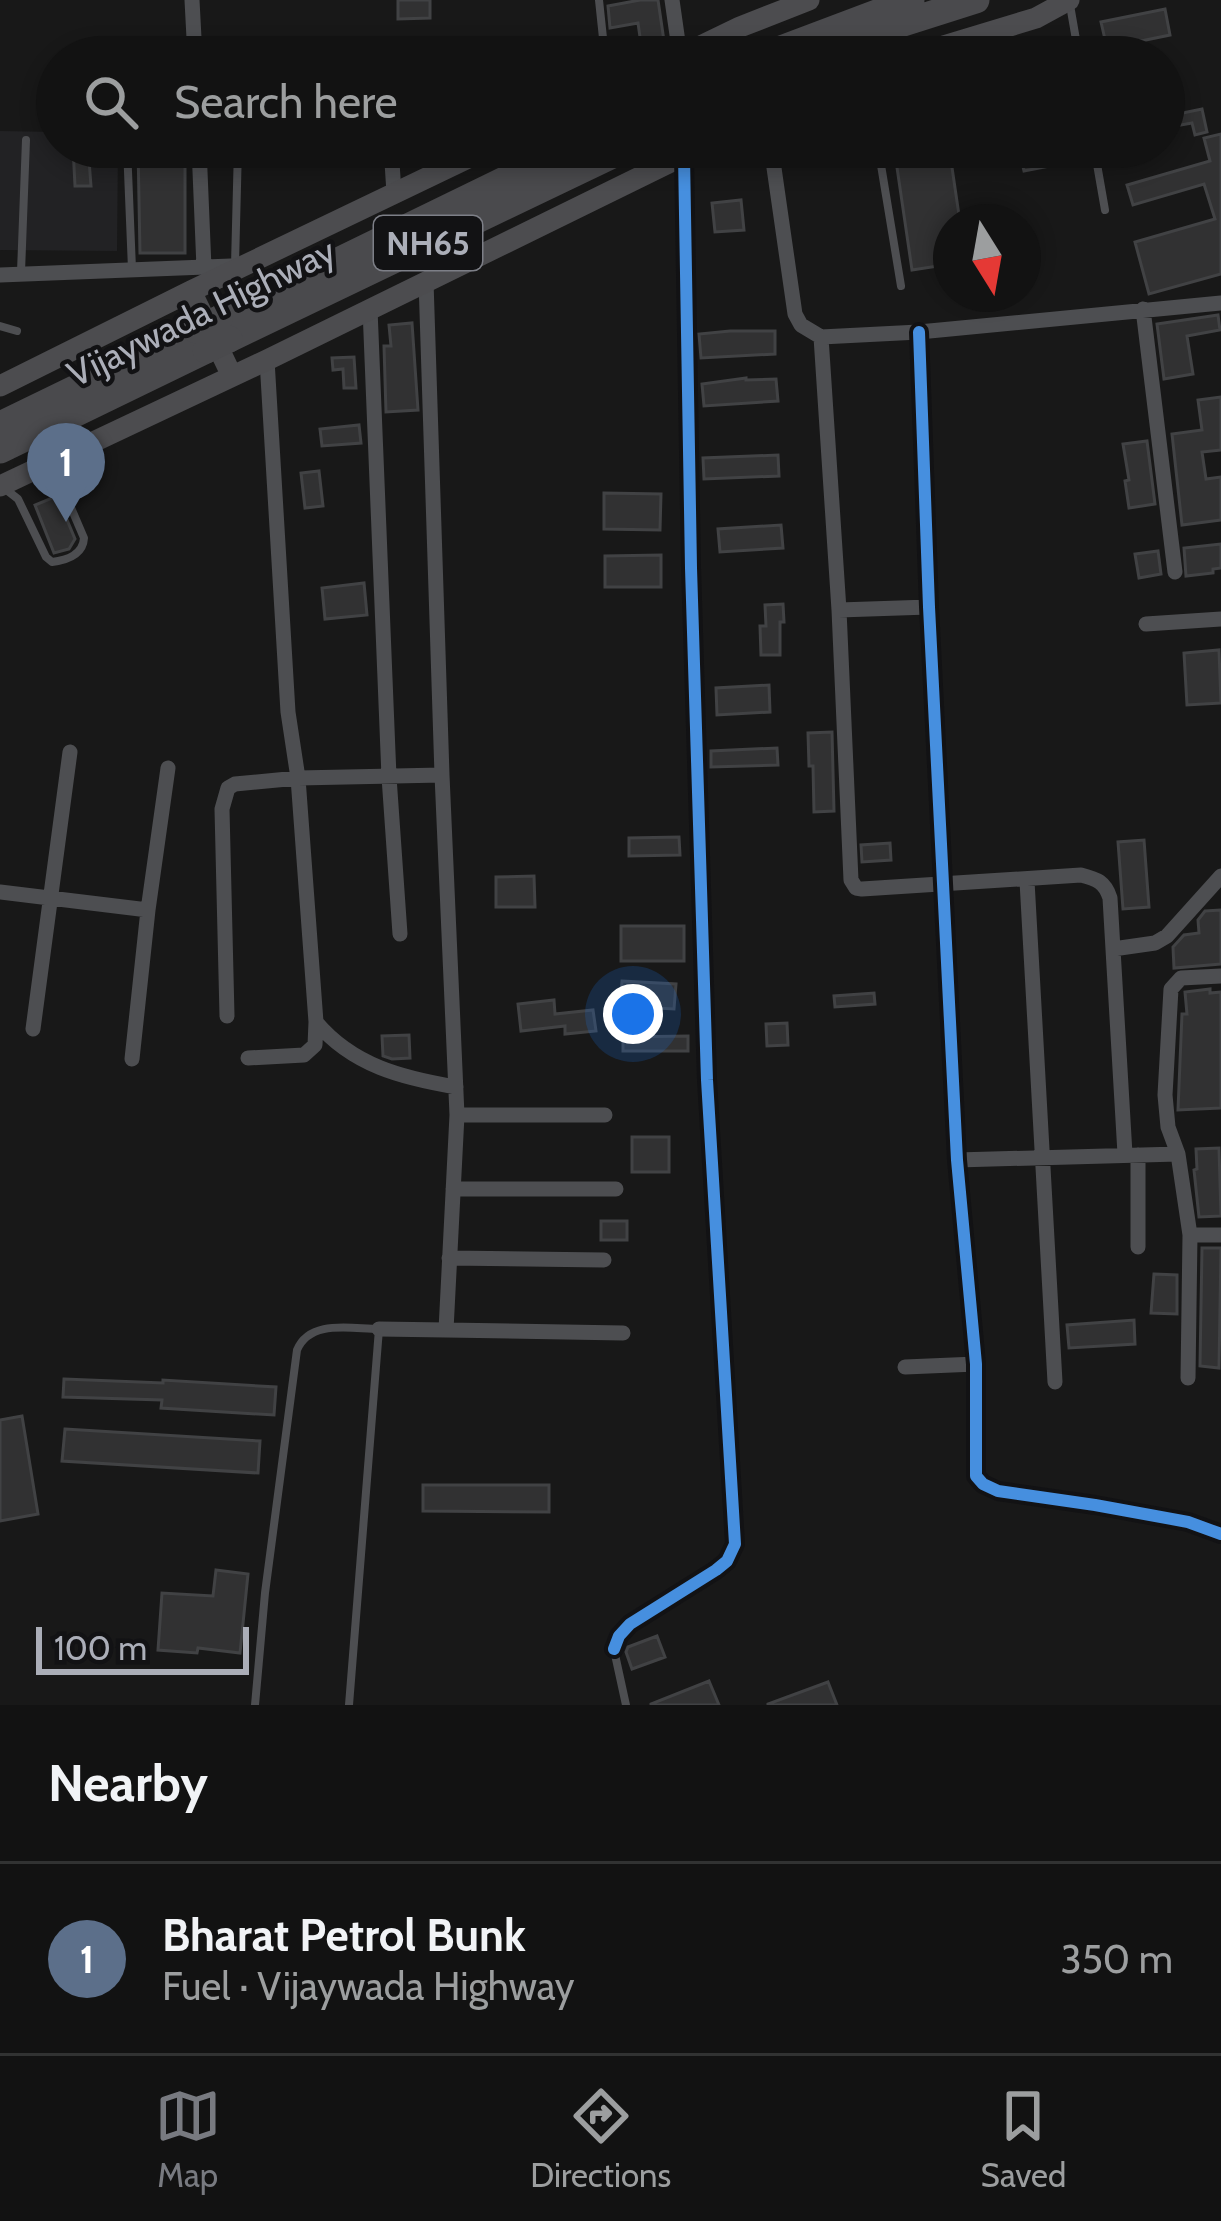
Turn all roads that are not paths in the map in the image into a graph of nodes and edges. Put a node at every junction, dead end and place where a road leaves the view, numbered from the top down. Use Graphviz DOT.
graph roads {
  1 [pos="192,0"];
  2 [pos="599,0"];
  3 [pos="672,0"];
  4 [pos="809,0"];
  5 [pos="911,0"];
  6 [pos="976,0"];
  7 [pos="1069,0"];
  8 [pos="768,8"];
  9 [pos="194,36"];
  10 [pos="603,36"];
  11 [pos="676,36"];
  12 [pos="716,36"];
  13 [pos="816,36"];
  14 [pos="869,36"];
  15 [pos="977,36"];
  16 [pos="1075,36"];
  17 [pos="26,140"];
  18 [pos="128,168"];
  19 [pos="200,168"];
  20 [pos="238,168"];
  21 [pos="392,168"];
  22 [pos="447,168"];
  23 [pos="532,168"];
  24 [pos="582,168"];
  25 [pos="658,168"];
  26 [pos="693,168"];
  27 [pos="774,168"];
  28 [pos="882,168"];
  29 [pos="1098,168"];
  30 [pos="394,194"];
  31 [pos="1105,210"];
  32 [pos="240,266"];
  33 [pos="204,268"];
  34 [pos="132,270"];
  35 [pos="0,274"];
  36 [pos="21,274"];
  37 [pos="426,281"];
  38 [pos="902,286"];
  39 [pos="191,291"];
  40 [pos="1221,303"];
  41 [pos="370,309"];
  42 [pos="1143,309"];
  43 [pos="0,326"];
  44 [pos="17,331"];
  45 [pos="920,332"];
  46 [pos="212,335"];
  47 [pos="821,337"];
  48 [pos="268,360"];
  49 [pos="232,376"];
  50 [pos="0,386"];
  51 [pos="0,424"];
  52 [pos="0,450"];
  53 [pos="60,458"];
  54 [pos="1,486"];
  55 [pos="1175,572"];
  56 [pos="929,607"];
  57 [pos="839,610"];
  58 [pos="1221,619"];
  59 [pos="1146,624"];
  60 [pos="70,752"];
  61 [pos="168,768"];
  62 [pos="442,775"];
  63 [pos="389,777"];
  64 [pos="298,778"];
  65 [pos="1221,875"];
  66 [pos="1027,880"];
  67 [pos="942,885"];
  68 [pos="0,892"];
  69 [pos="52,898"];
  70 [pos="148,910"];
  71 [pos="400,934"];
  72 [pos="1113,949"];
  73 [pos="1221,976"];
  74 [pos="227,1016"];
  75 [pos="316,1022"];
  76 [pos="33,1029"];
  77 [pos="248,1058"];
  78 [pos="132,1059"];
  79 [pos="456,1087"];
  80 [pos="457,1115"];
  81 [pos="604,1115"];
  82 [pos="1178,1154"];
  83 [pos="1131,1155"];
  84 [pos="1042,1158"];
  85 [pos="957,1160"];
  86 [pos="453,1189"];
  87 [pos="616,1189"];
  88 [pos="1190,1235"];
  89 [pos="1221,1235"];
  90 [pos="1138,1247"];
  91 [pos="448,1258"];
  92 [pos="604,1260"];
  93 [pos="379,1329"];
  94 [pos="446,1330"];
  95 [pos="623,1333"];
  96 [pos="976,1364"];
  97 [pos="905,1367"];
  98 [pos="1188,1378"];
  99 [pos="1055,1382"];
  100 [pos="1221,1534"];
  101 [pos="614,1649"];
  102 [pos="255,1705"];
  103 [pos="349,1705"];
  104 [pos="626,1705"];
  1 -- 9 [label="street"];
  2 -- 10 [label="lane"];
  3 -- 11 [label="street"];
  4 -- 8 [label="street"];
  5 -- 13 [label="highway"];
  6 -- 14 [label="highway"];
  7 -- 15 [label="street"];
  7 -- 16 [label="lane"];
  8 -- 12 [label="street"];
  17 -- 36 [label="lane"];
  18 -- 34 [label="lane"];
  19 -- 33 [label="street"];
  20 -- 32 [label="lane"];
  21 -- 30 [label="street"];
  22 -- 30 [label="street"];
  23 -- 46 [label="highway, Vijaywada Highway / NH65"];
  24 -- 46 [label="highway, Vijaywada Highway / NH65"];
  25 -- 37 [label="street"];
  26 -- 101 [label="street"];
  27 -- 47 [label="street"];
  28 -- 38 [label="lane"];
  29 -- 31 [label="lane"];
  30 -- 32 [label="street"];
  32 -- 33 [label="street"];
  32 -- 39 [label="street"];
  33 -- 34 [label="street"];
  34 -- 36 [label="street"];
  35 -- 36 [label="street"];
  37 -- 41 [label="street"];
  37 -- 62 [label="street"];
  39 -- 49 [label="street"];
  39 -- 50 [label="street"];
  40 -- 42 [label="street"];
  41 -- 48 [label="street"];
  41 -- 63 [label="street"];
  42 -- 45 [label="street"];
  42 -- 55 [label="street"];
  43 -- 44 [label="lane"];
  45 -- 47 [label="street"];
  45 -- 56 [label="street"];
  46 -- 51 [label="highway, Vijaywada Highway / NH65"];
  46 -- 52 [label="highway, Vijaywada Highway / NH65"];
  47 -- 57 [label="street"];
  48 -- 49 [label="street"];
  48 -- 64 [label="street"];
  49 -- 53 [label="street"];
  53 -- 54 [label="street"];
  53 -- 54 [label="lane"];
  56 -- 57 [label="street"];
  56 -- 67 [label="street"];
  57 -- 67 [label="street"];
  58 -- 59 [label="street"];
  60 -- 69 [label="street"];
  61 -- 70 [label="street"];
  62 -- 63 [label="street"];
  62 -- 79 [label="street"];
  63 -- 64 [label="street"];
  63 -- 71 [label="street"];
  64 -- 74 [label="street"];
  64 -- 75 [label="street"];
  65 -- 72 [label="street"];
  66 -- 67 [label="street"];
  66 -- 72 [label="street"];
  66 -- 84 [label="street"];
  67 -- 85 [label="street"];
  68 -- 69 [label="street"];
  69 -- 70 [label="street"];
  69 -- 76 [label="street"];
  70 -- 78 [label="street"];
  72 -- 83 [label="street"];
  73 -- 82 [label="street"];
  75 -- 77 [label="street"];
  75 -- 79 [label="street"];
  79 -- 80 [label="street"];
  80 -- 81 [label="street"];
  80 -- 86 [label="street"];
  82 -- 83 [label="street"];
  82 -- 88 [label="street"];
  83 -- 84 [label="street"];
  83 -- 90 [label="street"];
  84 -- 85 [label="street"];
  84 -- 99 [label="street"];
  85 -- 96 [label="street"];
  86 -- 87 [label="street"];
  86 -- 91 [label="street"];
  88 -- 89 [label="street"];
  88 -- 98 [label="street"];
  91 -- 92 [label="street"];
  91 -- 94 [label="street"];
  93 -- 94 [label="street"];
  93 -- 102 [label="lane"];
  93 -- 103 [label="lane"];
  94 -- 95 [label="street"];
  96 -- 97 [label="street"];
  96 -- 100 [label="street"];
  101 -- 104 [label="lane"];
}
